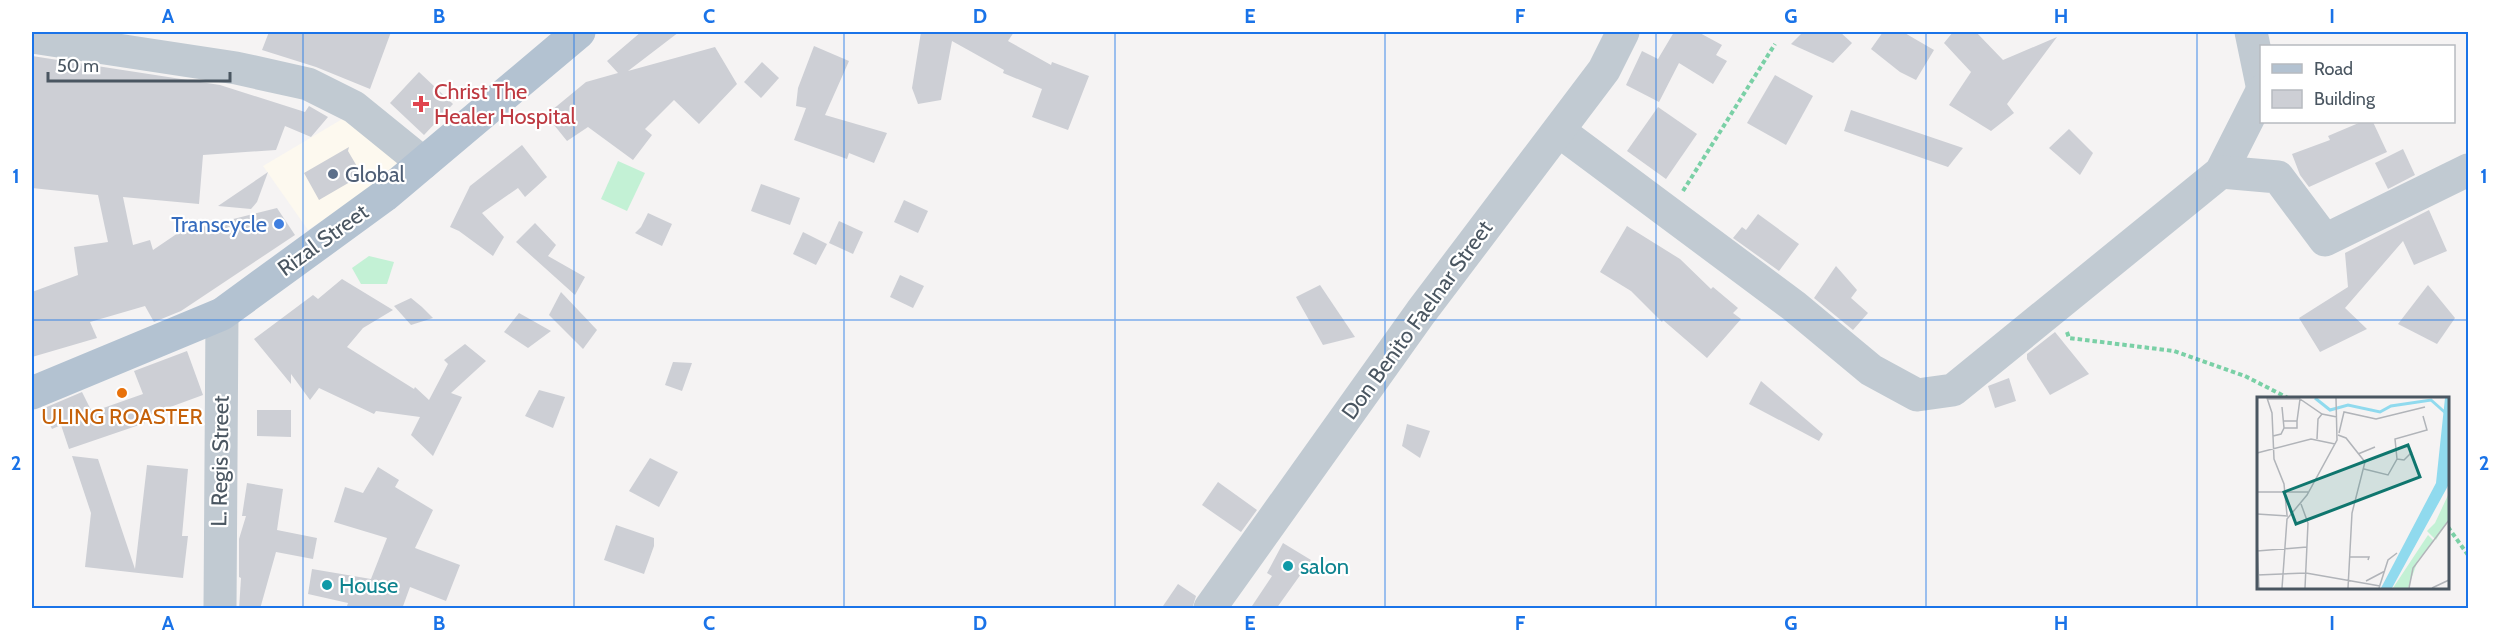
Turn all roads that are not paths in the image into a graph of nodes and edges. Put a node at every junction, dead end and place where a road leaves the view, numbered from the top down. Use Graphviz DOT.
graph roads {
  1 [pos="579,32"];
  2 [pos="1623,32"];
  3 [pos="2251,32"];
  4 [pos="32,37"];
  5 [pos="2260,76"];
  6 [pos="2260,95"];
  7 [pos="1559,131"];
  8 [pos="423,163"];
  9 [pos="2469,170"];
  10 [pos="2221,172"];
  11 [pos="222,314"];
  12 [pos="32,393"];
  13 [pos="220,609"];
  14 [pos="1210,609"];
  1 -- 8 [label="main road, Rizal Street"];
  2 -- 7 [label="street, Don Benito Faelnar Street"];
  3 -- 5 [label="street"];
  4 -- 8 [label="street"];
  6 -- 10 [label="street"];
  7 -- 10 [label="street"];
  7 -- 14 [label="street, Don Benito Faelnar Street"];
  8 -- 11 [label="main road, Rizal Street"];
  9 -- 10 [label="street"];
  11 -- 12 [label="main road, Rizal Street"];
  11 -- 13 [label="street, L. Regis Street"];
}
